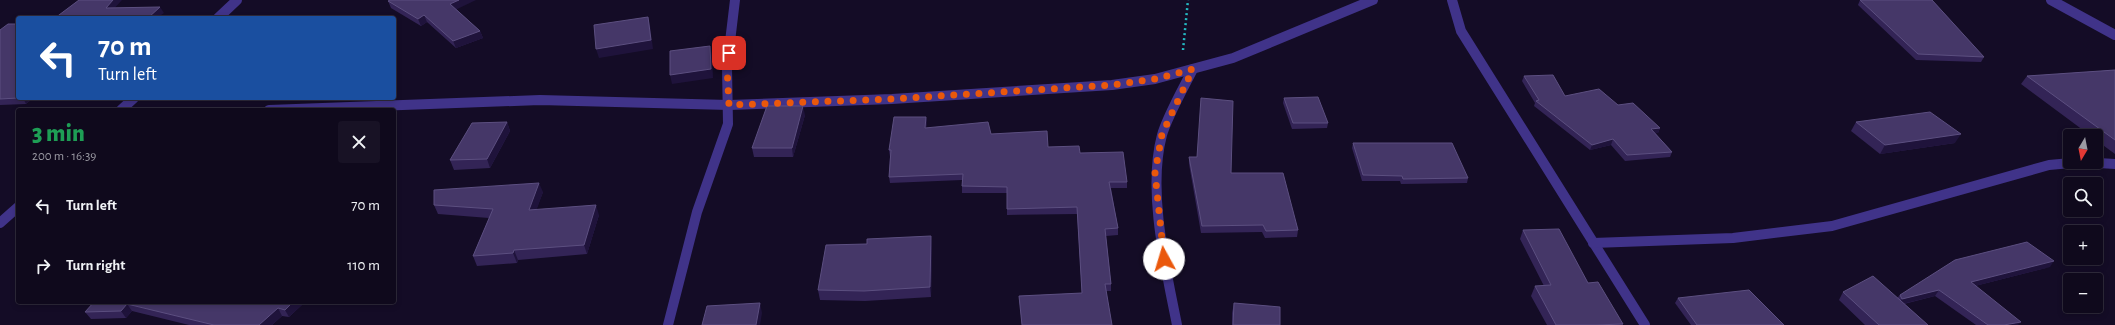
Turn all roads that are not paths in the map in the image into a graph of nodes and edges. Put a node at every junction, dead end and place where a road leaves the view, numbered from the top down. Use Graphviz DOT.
graph roads {
  1 [pos="237,0"];
  2 [pos="735,0"];
  3 [pos="1373,0"];
  4 [pos="1452,0"];
  5 [pos="2051,0"];
  6 [pos="220,16"];
  7 [pos="2115,35"];
  8 [pos="1193,69"];
  9 [pos="132,100"];
  10 [pos="729,105"];
  11 [pos="123,108"];
  12 [pos="323,108"];
  13 [pos="2115,164"];
  14 [pos="16,209"];
  15 [pos="0,223"];
  16 [pos="1593,243"];
  17 [pos="668,325"];
  18 [pos="1177,325"];
  19 [pos="1645,325"];
  1 -- 6 [label="street"];
  2 -- 10 [label="street"];
  3 -- 8 [label="street"];
  4 -- 16 [label="street"];
  5 -- 7 [label="street"];
  8 -- 10 [label="street"];
  8 -- 18 [label="street"];
  9 -- 11 [label="street"];
  10 -- 12 [label="street"];
  10 -- 17 [label="street"];
  13 -- 16 [label="street"];
  14 -- 15 [label="street"];
  16 -- 19 [label="street"];
}
